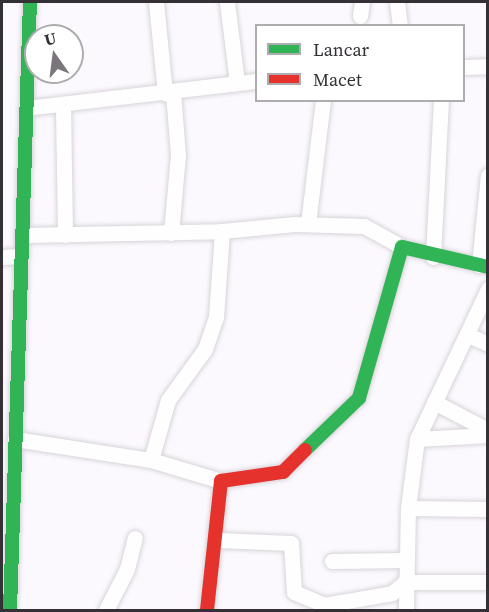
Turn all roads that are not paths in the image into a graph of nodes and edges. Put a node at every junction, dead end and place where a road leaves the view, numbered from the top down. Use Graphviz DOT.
graph roads {
  1 [pos="30,2"];
  2 [pos="156,2"];
  3 [pos="227,2"];
  4 [pos="398,2"];
  5 [pos="400,24"];
  6 [pos="488,66"];
  7 [pos="465,67"];
  8 [pos="255,81"];
  9 [pos="237,82"];
  10 [pos="169,94"];
  11 [pos="323,102"];
  12 [pos="441,102"];
  13 [pos="63,106"];
  14 [pos="26,108"];
  15 [pos="488,175"];
  16 [pos="308,224"];
  17 [pos="222,231"];
  18 [pos="171,233"];
  19 [pos="22,235"];
  20 [pos="65,235"];
  21 [pos="402,247"];
  22 [pos="2,256"];
  23 [pos="21,256"];
  24 [pos="433,257"];
  25 [pos="483,266"];
  26 [pos="488,290"];
  27 [pos="468,335"];
  28 [pos="488,344"];
  29 [pos="9,387"];
  30 [pos="434,402"];
  31 [pos="488,430"];
  32 [pos="488,435"];
  33 [pos="15,439"];
  34 [pos="417,439"];
  35 [pos="151,460"];
  36 [pos="221,481"];
  37 [pos="408,508"];
  38 [pos="488,509"];
  39 [pos="135,538"];
  40 [pos="218,540"];
  41 [pos="406,560"];
  42 [pos="332,561"];
  43 [pos="405,582"];
  44 [pos="488,582"];
  45 [pos="10,610"];
  46 [pos="106,610"];
  47 [pos="207,610"];
  48 [pos="406,610"];
  1 -- 14 [label="street"];
  2 -- 10 [label="street"];
  3 -- 9 [label="street"];
  4 -- 5 [label="street"];
  6 -- 7 [label="street"];
  8 -- 9 [label="street"];
  9 -- 10 [label="street"];
  10 -- 13 [label="street"];
  10 -- 18 [label="street"];
  11 -- 16 [label="street"];
  12 -- 24 [label="street"];
  13 -- 14 [label="street"];
  13 -- 20 [label="street"];
  14 -- 19 [label="street"];
  15 -- 25 [label="street"];
  16 -- 17 [label="street"];
  16 -- 21 [label="street"];
  17 -- 18 [label="street"];
  17 -- 35 [label="street"];
  18 -- 20 [label="street"];
  19 -- 20 [label="street"];
  19 -- 23 [label="street"];
  21 -- 24 [label="street"];
  21 -- 36 [label="street"];
  22 -- 23 [label="street"];
  23 -- 29 [label="street"];
  24 -- 25 [label="street"];
  26 -- 27 [label="street"];
  27 -- 28 [label="street"];
  27 -- 30 [label="street"];
  29 -- 33 [label="street"];
  30 -- 31 [label="street"];
  30 -- 34 [label="street"];
  32 -- 34 [label="street"];
  33 -- 35 [label="street"];
  33 -- 45 [label="street"];
  34 -- 37 [label="street"];
  35 -- 36 [label="street"];
  36 -- 40 [label="street"];
  37 -- 38 [label="street"];
  37 -- 41 [label="street"];
  39 -- 46 [label="street"];
  40 -- 43 [label="street"];
  40 -- 47 [label="street"];
  41 -- 42 [label="street"];
  41 -- 43 [label="street"];
  43 -- 44 [label="street"];
  43 -- 48 [label="street"];
}
